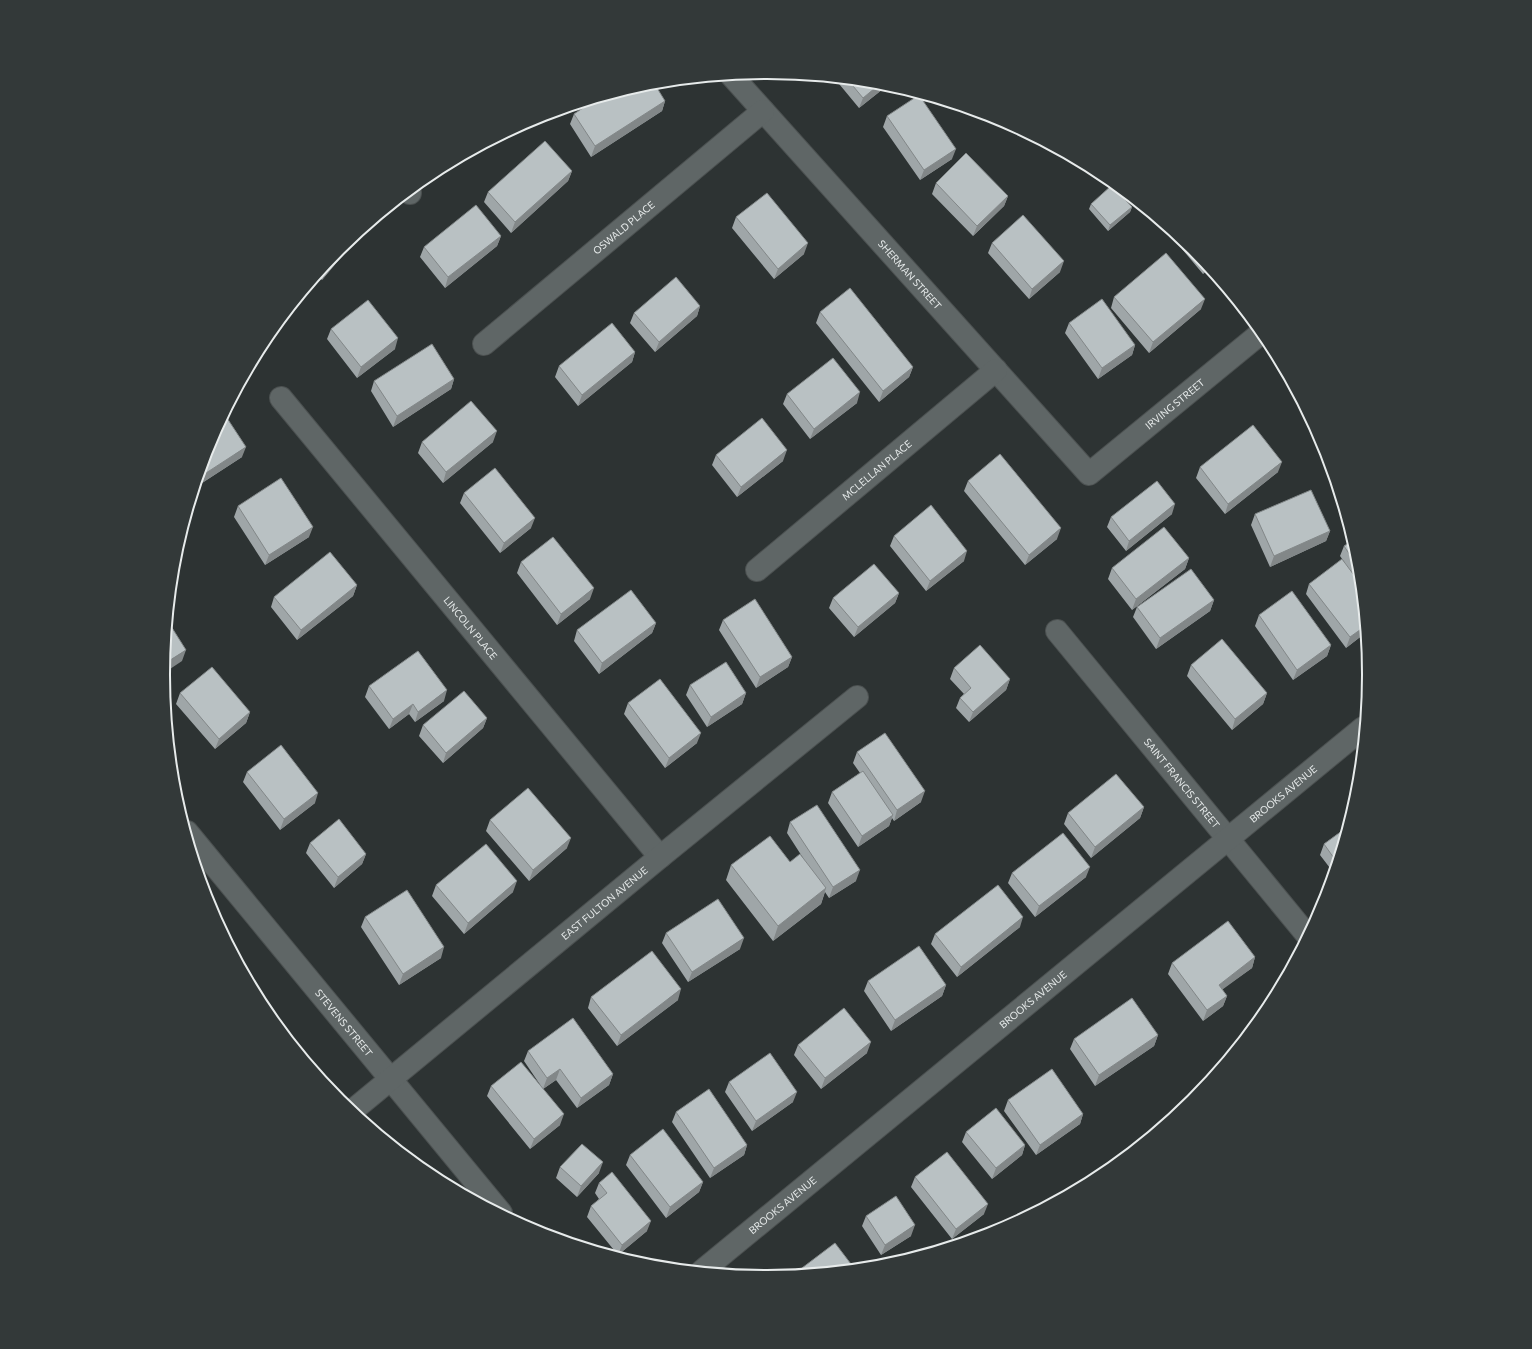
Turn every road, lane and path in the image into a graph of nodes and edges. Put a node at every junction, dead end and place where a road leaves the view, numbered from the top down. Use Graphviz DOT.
graph roads {
  1 [pos="735,80"];
  2 [pos="763,111"];
  3 [pos="1256,337"];
  4 [pos="484,344"];
  5 [pos="996,370"];
  6 [pos="281,398"];
  7 [pos="1089,474"];
  8 [pos="757,570"];
  9 [pos="1057,631"];
  10 [pos="857,697"];
  11 [pos="1358,732"];
  12 [pos="1228,839"];
  13 [pos="195,841"];
  14 [pos="660,857"];
  15 [pos="1303,931"];
  16 [pos="391,1079"];
  17 [pos="356,1107"];
  18 [pos="493,1204"];
  19 [pos="707,1267"];
  1 -- 2 [label="street, SHERMAN STREET"];
  2 -- 4 [label="street, OSWALD PLACE"];
  2 -- 5 [label="street, SHERMAN STREET"];
  3 -- 7 [label="street, IRVING STREET"];
  5 -- 7 [label="street, SHERMAN STREET"];
  5 -- 8 [label="street, MCLELLAN PLACE"];
  6 -- 14 [label="street, LINCOLN PLACE"];
  9 -- 12 [label="street, SAINT FRANCIS STREET"];
  10 -- 14 [label="street, EAST FULTON AVENUE"];
  11 -- 12 [label="street, BROOKS AVENUE"];
  12 -- 15 [label="street, SAINT FRANCIS STREET"];
  12 -- 19 [label="street, BROOKS AVENUE"];
  13 -- 16 [label="street, STEVENS STREET"];
  14 -- 16 [label="street, EAST FULTON AVENUE"];
  16 -- 17 [label="street, EAST FULTON AVENUE"];
  16 -- 18 [label="street, STEVENS STREET"];
}
